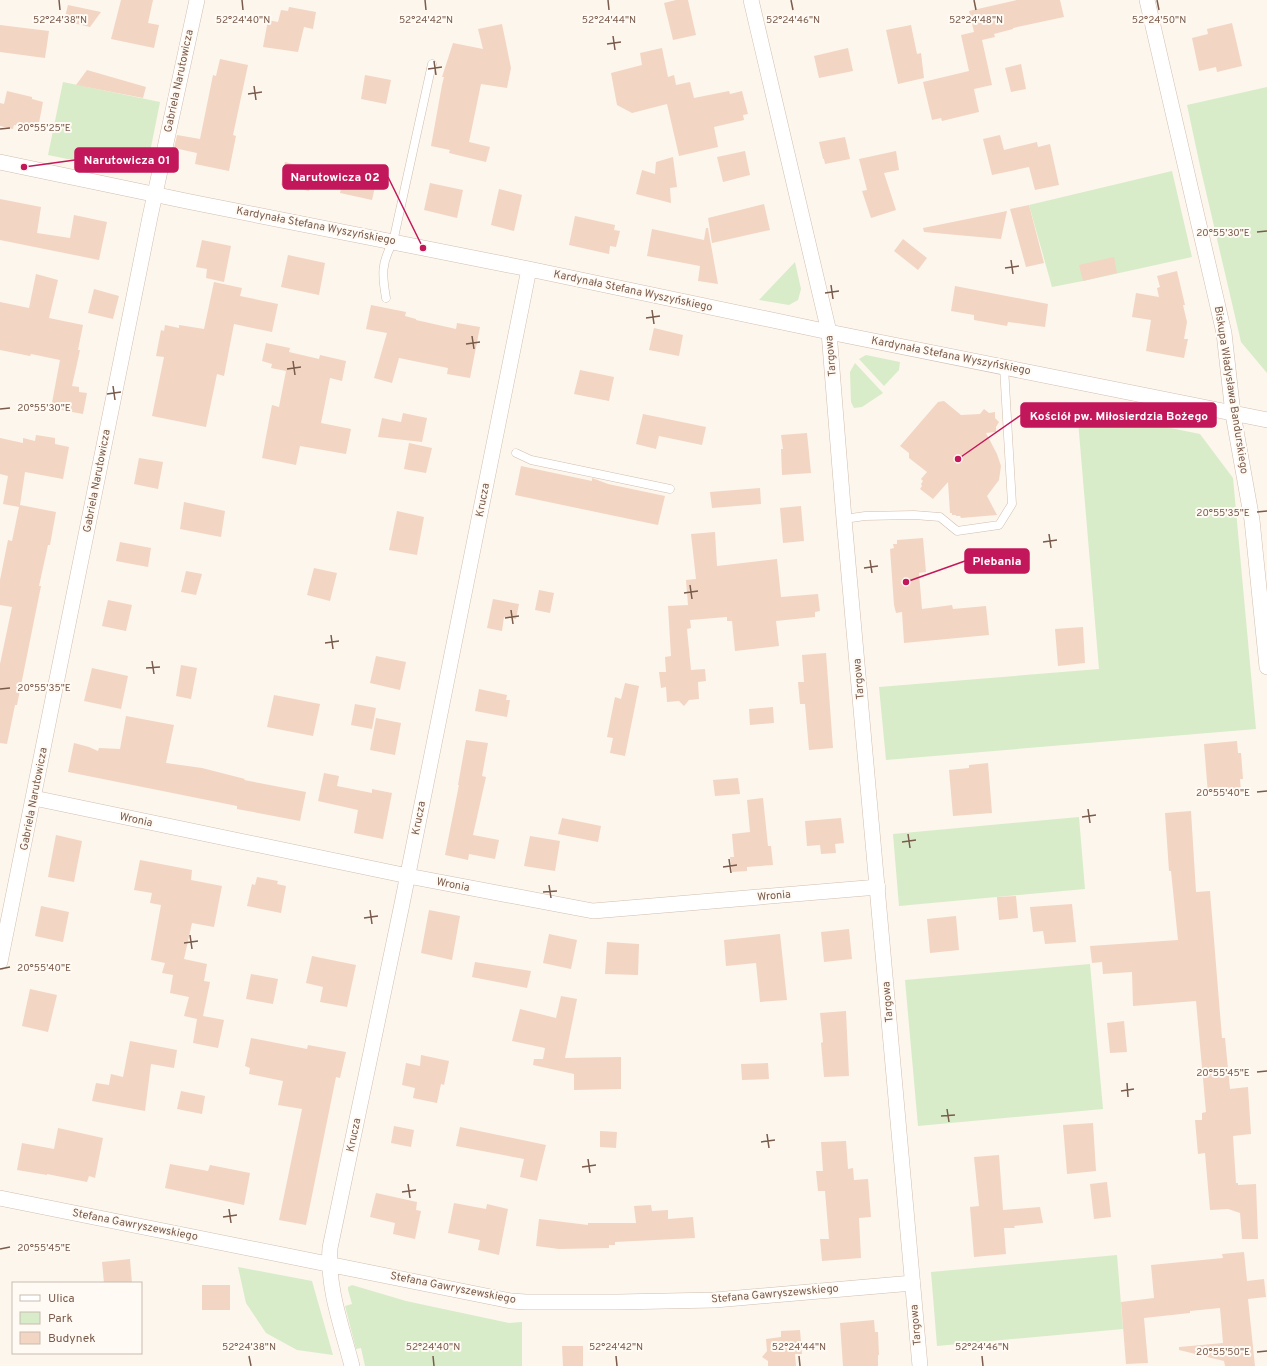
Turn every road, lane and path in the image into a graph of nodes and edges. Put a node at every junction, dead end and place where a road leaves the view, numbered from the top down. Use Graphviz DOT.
graph roads {
  1 [pos="197,0"];
  2 [pos="751,0"];
  3 [pos="1147,0"];
  4 [pos="432,64"];
  5 [pos="0,162"];
  6 [pos="155,194"];
  7 [pos="393,242"];
  8 [pos="529,269"];
  9 [pos="386,298"];
  10 [pos="829,332"];
  11 [pos="1004,367"];
  12 [pos="1233,414"];
  13 [pos="1267,420"];
  14 [pos="516,453"];
  15 [pos="670,488"];
  16 [pos="844,519"];
  17 [pos="1267,667"];
  18 [pos="34,798"];
  19 [pos="408,876"];
  20 [pos="878,887"];
  21 [pos="0,962"];
  22 [pos="0,1198"];
  23 [pos="329,1263"];
  24 [pos="912,1283"];
  25 [pos="352,1366"];
  26 [pos="920,1366"];
  1 -- 6 [label="street, Gabriela Narutowicza"];
  2 -- 10 [label="street, Targowa"];
  3 -- 12 [label="street, Biskupa Władysława Bandurskiego"];
  4 -- 7 [label="lane"];
  5 -- 6 [label="street, Kardynała Stefana Wyszyńskiego"];
  6 -- 7 [label="street, Kardynała Stefana Wyszyńskiego"];
  6 -- 18 [label="street, Gabriela Narutowicza"];
  7 -- 8 [label="street, Kardynała Stefana Wyszyńskiego"];
  7 -- 9 [label="lane"];
  8 -- 10 [label="street, Kardynała Stefana Wyszyńskiego"];
  8 -- 19 [label="street, Krucza"];
  10 -- 11 [label="street, Kardynała Stefana Wyszyńskiego"];
  10 -- 16 [label="street, Targowa"];
  11 -- 12 [label="street, Kardynała Stefana Wyszyńskiego"];
  11 -- 16 [label="lane"];
  12 -- 13 [label="street, Kardynała Stefana Wyszyńskiego"];
  12 -- 17 [label="street, Biskupa Władysława Bandurskiego"];
  14 -- 15 [label="lane"];
  16 -- 20 [label="street, Targowa"];
  18 -- 19 [label="street, Wronia"];
  18 -- 21 [label="street, Gabriela Narutowicza"];
  19 -- 20 [label="street, Wronia"];
  19 -- 23 [label="street, Krucza"];
  20 -- 24 [label="street, Targowa"];
  22 -- 23 [label="street, Stefana Gawryszewskiego"];
  23 -- 24 [label="street, Stefana Gawryszewskiego"];
  23 -- 25 [label="street, Krucza"];
  24 -- 26 [label="street, Targowa"];
}
